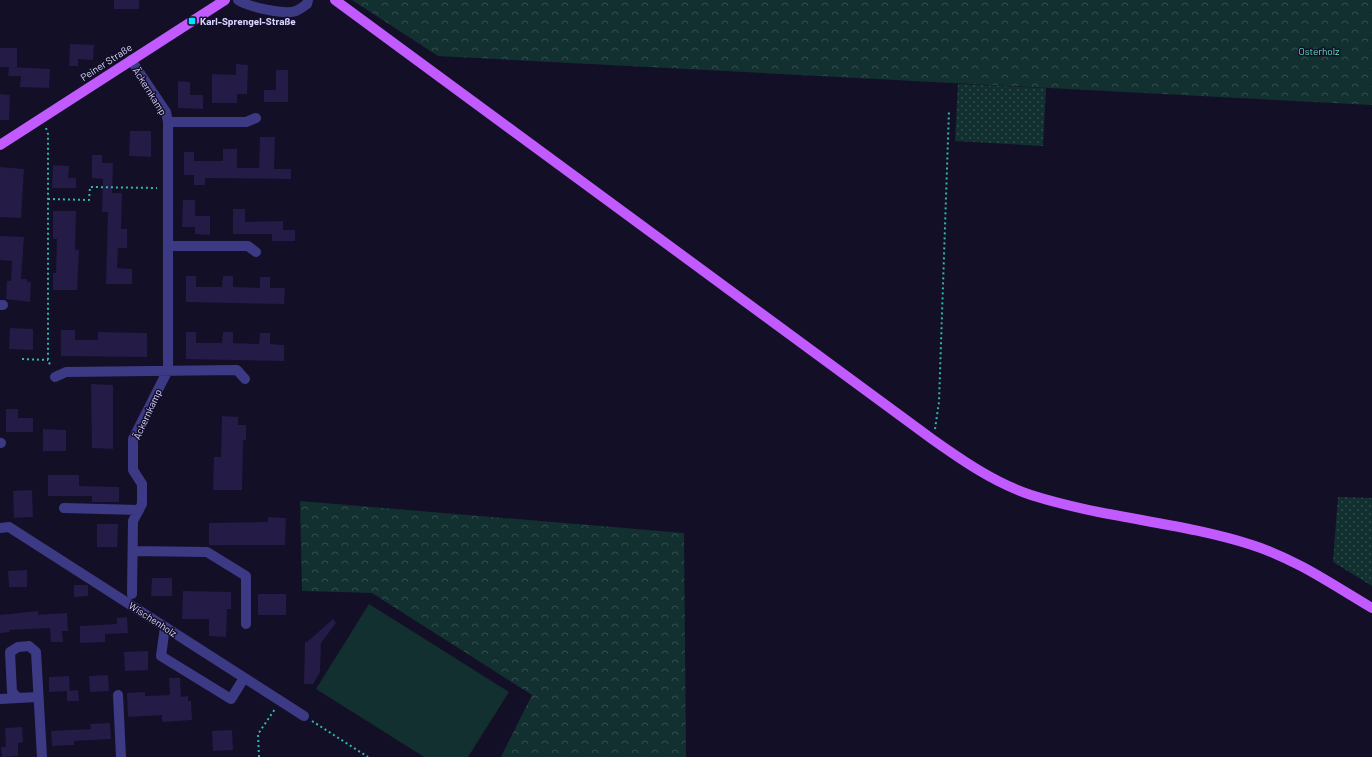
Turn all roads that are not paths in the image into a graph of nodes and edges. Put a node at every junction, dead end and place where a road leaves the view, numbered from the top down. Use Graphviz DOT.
graph roads {
  1 [pos="225,0"];
  2 [pos="238,0"];
  3 [pos="308,0"];
  4 [pos="335,0"];
  5 [pos="131,60"];
  6 [pos="256,118"];
  7 [pos="168,122"];
  8 [pos="0,145"];
  9 [pos="168,246"];
  10 [pos="256,252"];
  11 [pos="168,370"];
  12 [pos="55,377"];
  13 [pos="245,379"];
  14 [pos="64,508"];
  15 [pos="139,510"];
  16 [pos="0,528"];
  17 [pos="133,551"];
  18 [pos="132,594"];
  19 [pos="1372,608"];
  20 [pos="246,624"];
  21 [pos="165,627"];
  22 [pos="244,678"];
  23 [pos="118,695"];
  24 [pos="38,697"];
  25 [pos="18,698"];
  26 [pos="0,699"];
  27 [pos="304,716"];
  28 [pos="42,757"];
  29 [pos="121,757"];
  1 -- 5 [label="main road, Peiner Straße"];
  2 -- 3 [label="street"];
  4 -- 19 [label="main road"];
  5 -- 7 [label="street, Äckernkamp"];
  5 -- 8 [label="main road, Peiner Straße"];
  6 -- 7 [label="street, Äckernkamp"];
  7 -- 9 [label="street, Äckernkamp"];
  9 -- 10 [label="street"];
  9 -- 11 [label="street, Äckernkamp"];
  11 -- 12 [label="street"];
  11 -- 13 [label="street"];
  11 -- 15 [label="street, Äckernkamp"];
  14 -- 15 [label="street"];
  15 -- 17 [label="street, Äckernkamp"];
  16 -- 21 [label="street, Wischenholz"];
  17 -- 18 [label="street, Äckernkamp"];
  17 -- 20 [label="street"];
  21 -- 22 [label="street, Wischenholz"];
  21 -- 22 [label="street"];
  22 -- 27 [label="street, Wischenholz"];
  23 -- 29 [label="street"];
  24 -- 25 [label="street"];
  24 -- 25 [label="street"];
  24 -- 28 [label="street"];
  25 -- 26 [label="street"];
}
